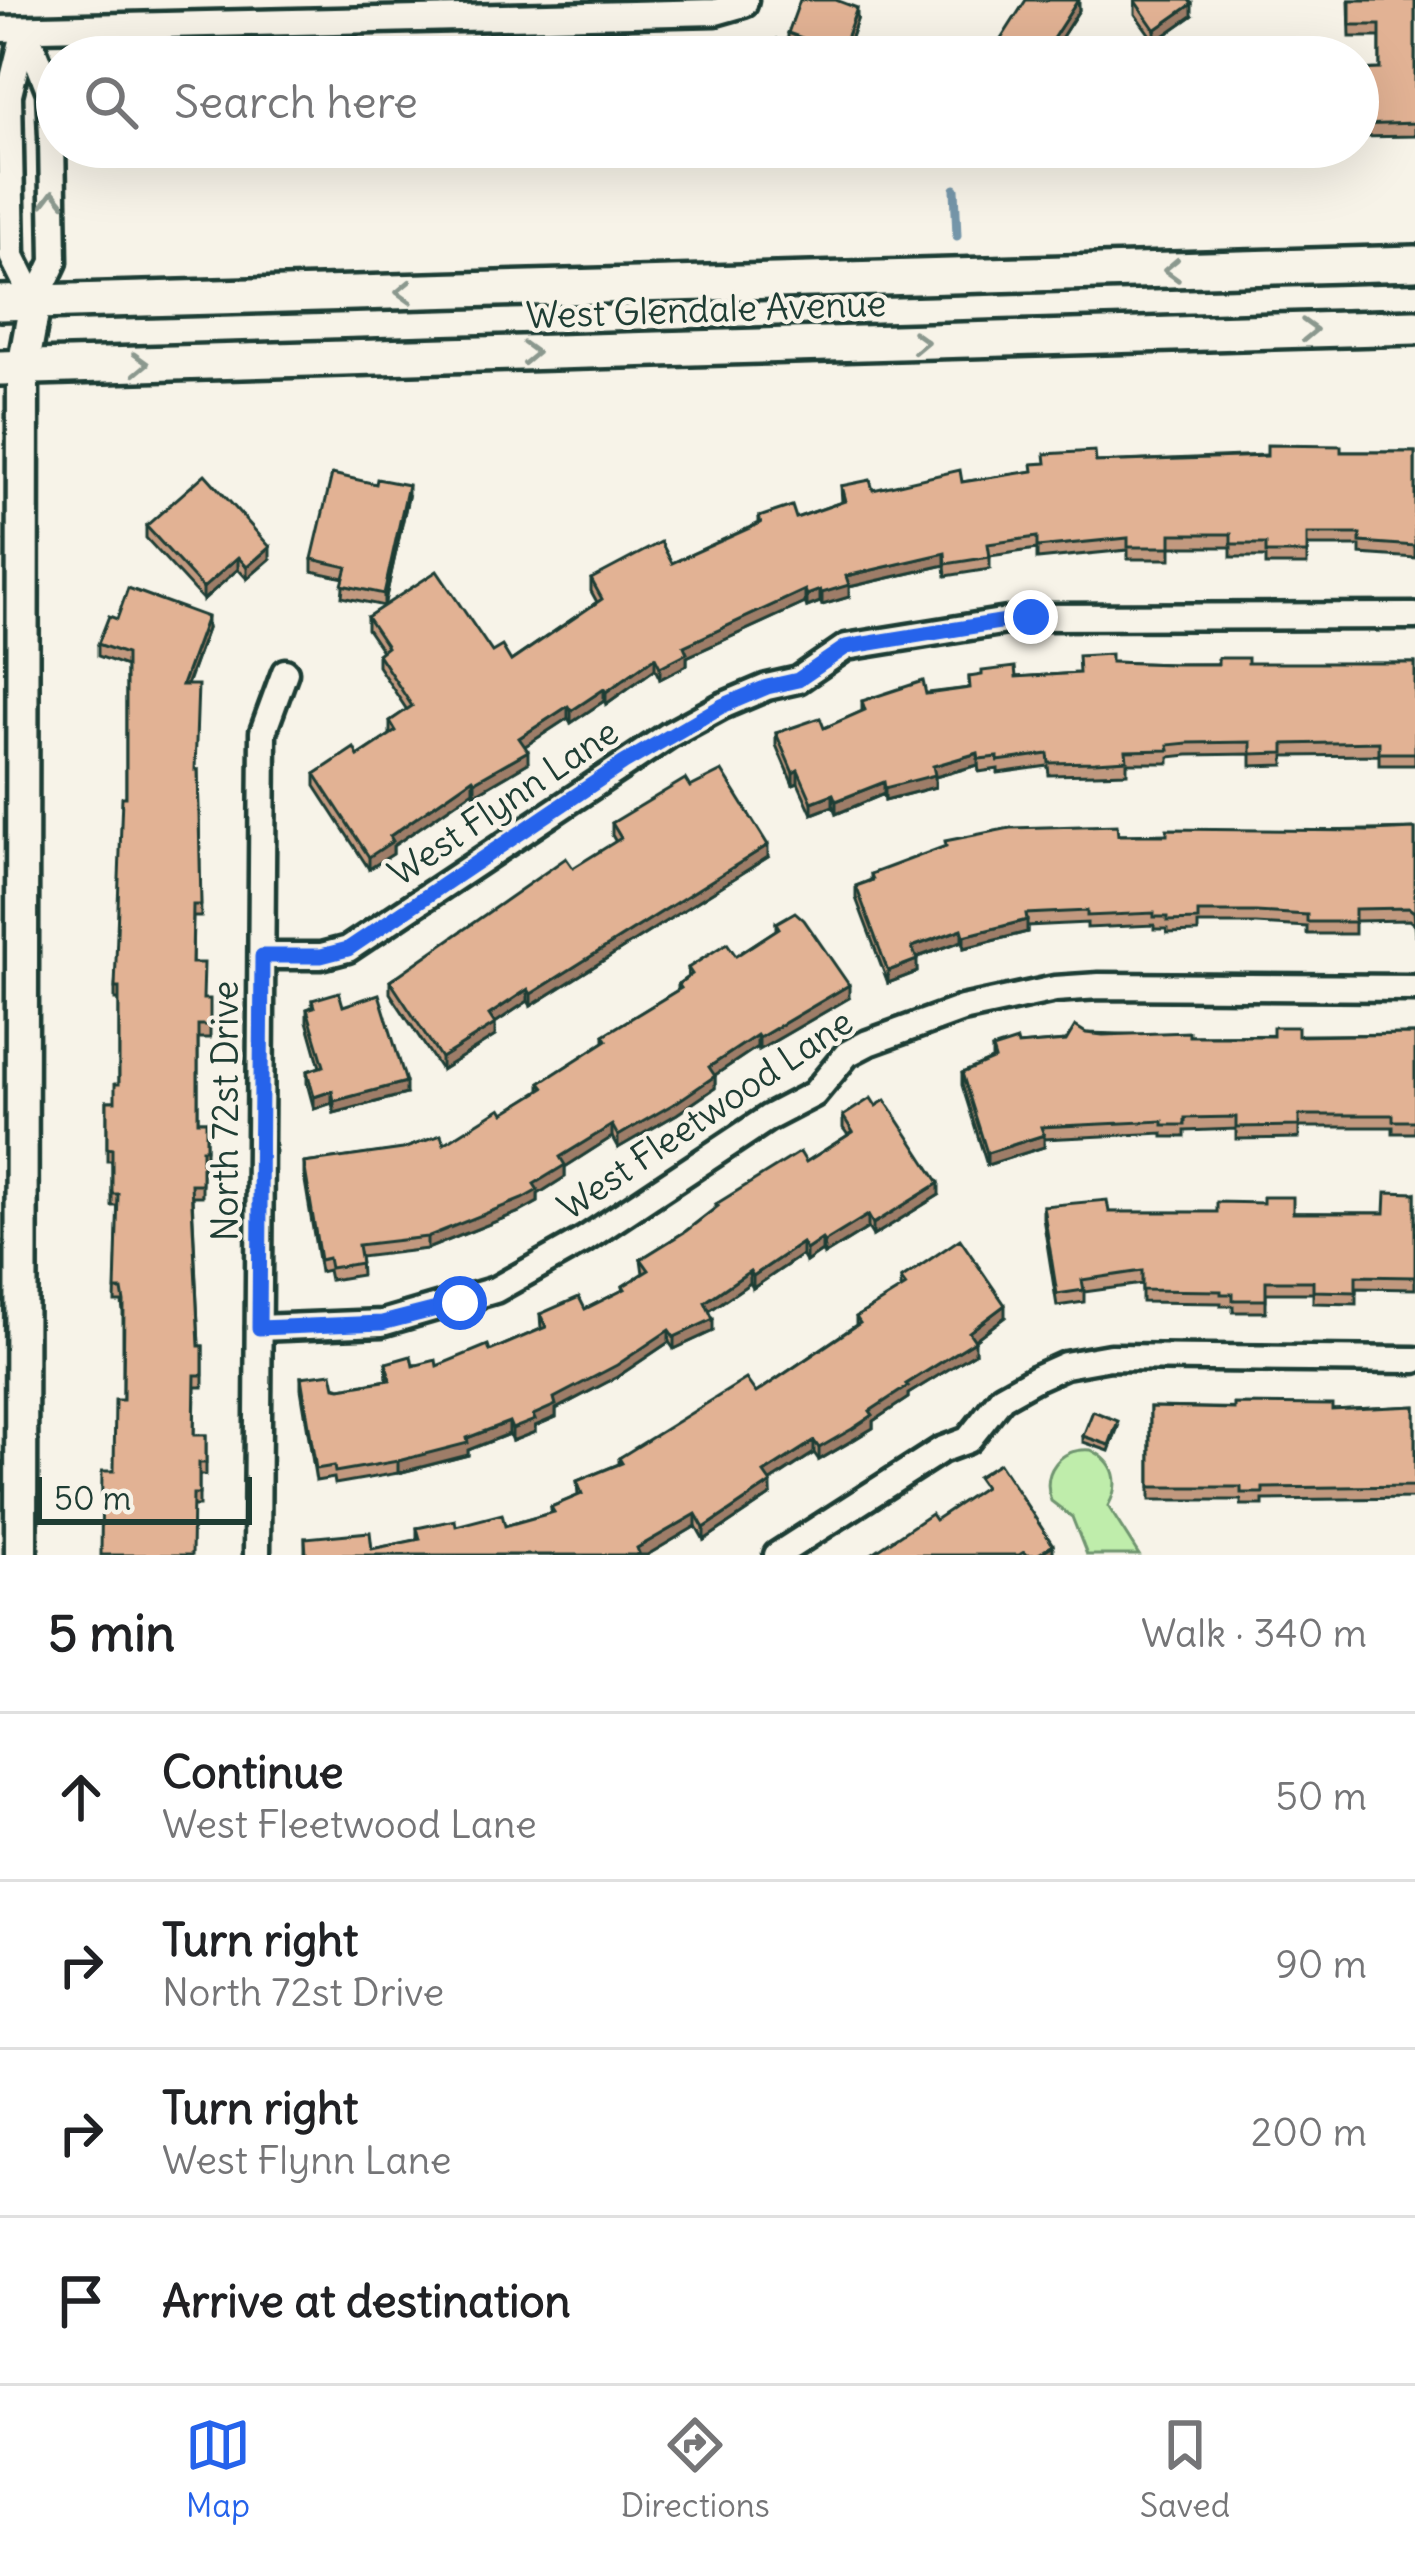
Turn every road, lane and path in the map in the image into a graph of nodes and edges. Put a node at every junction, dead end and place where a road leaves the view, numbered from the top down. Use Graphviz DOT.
graph roads {
  1 [pos="745,2"];
  2 [pos="13,29"];
  3 [pos="36,68"];
  4 [pos="52,168"];
  5 [pos="1415,263"];
  6 [pos="34,302"];
  7 [pos="0,303"];
  8 [pos="1415,327"];
  9 [pos="12,368"];
  10 [pos="1415,616"];
  11 [pos="285,672"];
  12 [pos="11,822"];
  13 [pos="262,956"];
  14 [pos="1415,988"];
  15 [pos="259,1328"];
  16 [pos="11,1349"];
  17 [pos="1415,1360"];
  18 [pos="21,1555"];
  19 [pos="257,1555"];
  20 [pos="777,1555"];
  1 -- 2 [label="street"];
  3 -- 2 [label="street, one-way"];
  2 -- 6 [label="street"];
  6 -- 4 [label="street, one-way"];
  5 -- 6 [label="main road, West Glendale Avenue, one-way"];
  6 -- 7 [label="main road, West Glendale Avenue"];
  6 -- 9 [label="street"];
  9 -- 8 [label="main road, West Glendale Avenue, one-way"];
  9 -- 12 [label="street"];
  10 -- 13 [label="street, West Flynn Lane"];
  11 -- 13 [label="street, North 72st Drive"];
  12 -- 16 [label="street"];
  13 -- 15 [label="street, North 72st Drive"];
  14 -- 15 [label="street, West Fleetwood Lane"];
  15 -- 19 [label="street, North 72st Drive"];
  16 -- 18 [label="street"];
  17 -- 20 [label="street"];
}
